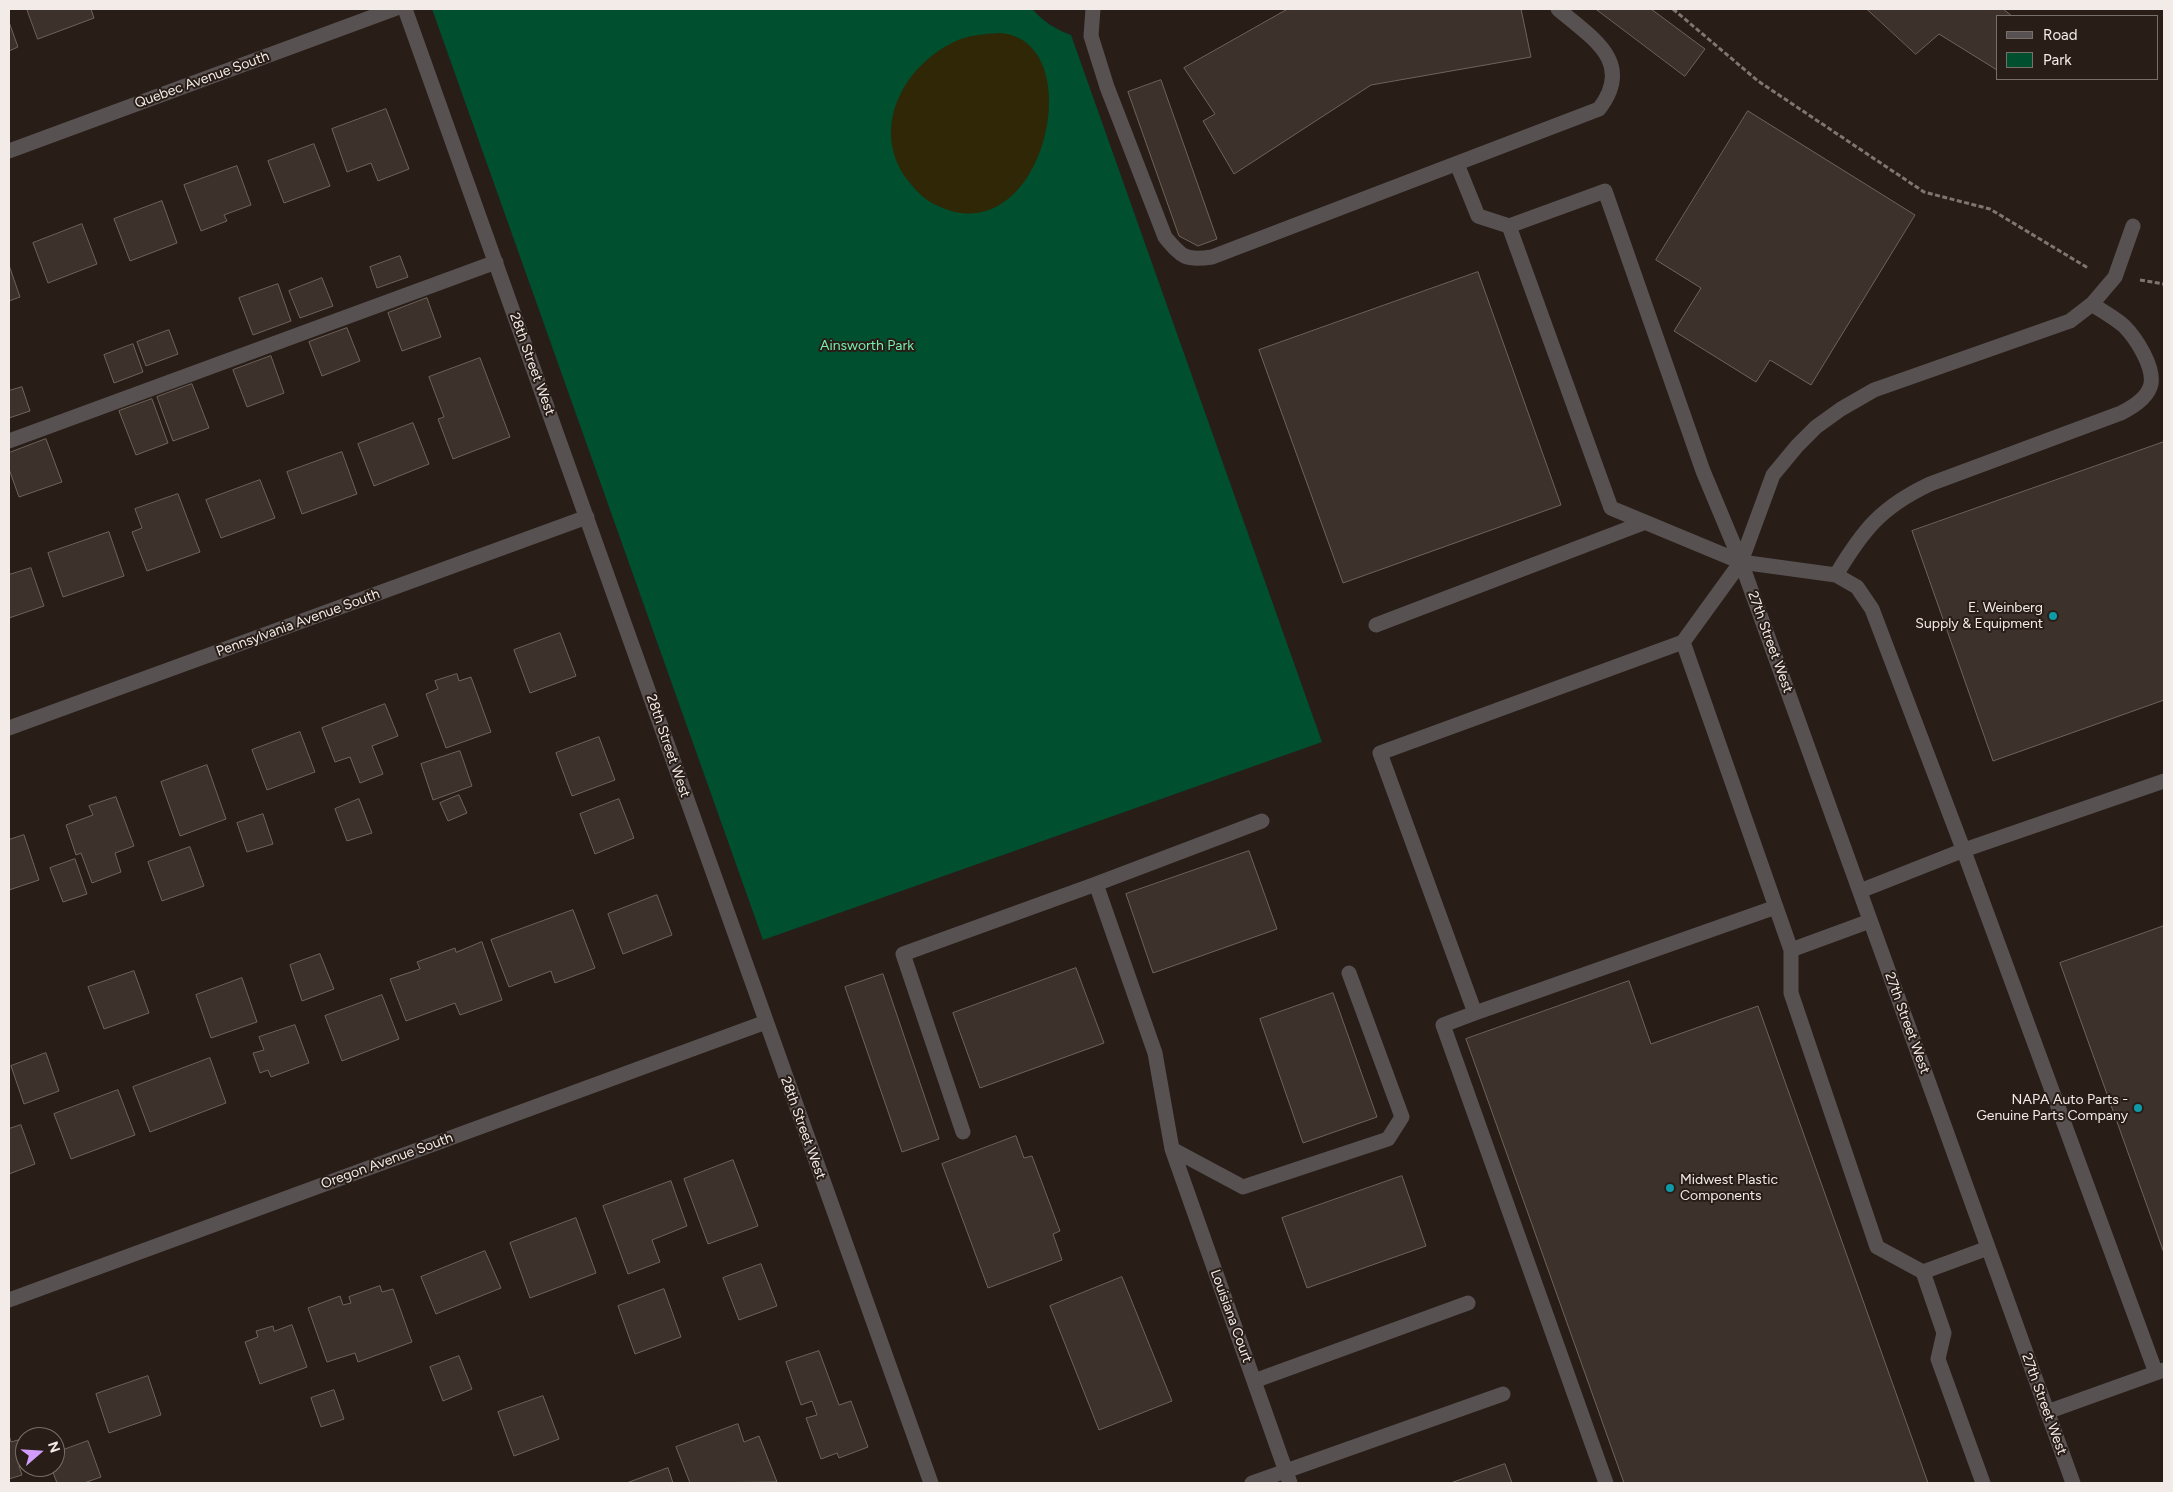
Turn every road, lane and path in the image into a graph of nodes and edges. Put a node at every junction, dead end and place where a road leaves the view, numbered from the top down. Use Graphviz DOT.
graph roads {
  1 [pos="394,9"];
  2 [pos="405,9"];
  3 [pos="1093,9"];
  4 [pos="1558,9"];
  5 [pos="1673,9"];
  6 [pos="9,151"];
  7 [pos="1457,164"];
  8 [pos="1510,226"];
  9 [pos="2133,226"];
  10 [pos="496,262"];
  11 [pos="2084,267"];
  12 [pos="2138,279"];
  13 [pos="2164,284"];
  14 [pos="2092,304"];
  15 [pos="9,441"];
  16 [pos="587,517"];
  17 [pos="1643,523"];
  18 [pos="1741,562"];
  19 [pos="1836,575"];
  20 [pos="1376,625"];
  21 [pos="1684,642"];
  22 [pos="9,728"];
  23 [pos="2164,781"];
  24 [pos="1262,821"];
  25 [pos="1964,850"];
  26 [pos="1096,884"];
  27 [pos="1860,891"];
  28 [pos="1776,907"];
  29 [pos="1870,920"];
  30 [pos="1791,950"];
  31 [pos="1349,973"];
  32 [pos="1475,1012"];
  33 [pos="766,1022"];
  34 [pos="963,1132"];
  35 [pos="1172,1149"];
  36 [pos="1988,1248"];
  37 [pos="1923,1272"];
  38 [pos="9,1300"];
  39 [pos="1468,1302"];
  40 [pos="2160,1372"];
  41 [pos="1254,1381"];
  42 [pos="1503,1394"];
  43 [pos="2047,1412"];
  44 [pos="1288,1477"];
  45 [pos="931,1483"];
  46 [pos="1252,1483"];
  47 [pos="1606,1483"];
  48 [pos="1983,1483"];
  49 [pos="2073,1483"];
  1 -- 6 [label="street, Quebec Avenue South"];
  2 -- 10 [label="street, 28th Street West"];
  3 -- 7 [label="street"];
  4 -- 7 [label="street"];
  5 -- 11 [label="path"];
  7 -- 8 [label="street"];
  8 -- 17 [label="street"];
  8 -- 18 [label="street, 27th Street West"];
  9 -- 14 [label="street"];
  10 -- 15 [label="street"];
  10 -- 16 [label="street, 28th Street West"];
  12 -- 13 [label="path"];
  14 -- 18 [label="street"];
  14 -- 19 [label="street"];
  16 -- 22 [label="street, Pennsylvania Avenue South"];
  16 -- 33 [label="street, 28th Street West"];
  17 -- 18 [label="street"];
  17 -- 20 [label="street"];
  18 -- 19 [label="street"];
  18 -- 21 [label="street"];
  18 -- 27 [label="street, 27th Street West"];
  19 -- 25 [label="street"];
  21 -- 28 [label="street"];
  21 -- 32 [label="street"];
  23 -- 25 [label="street"];
  24 -- 26 [label="street"];
  25 -- 27 [label="street"];
  25 -- 40 [label="street"];
  26 -- 34 [label="street"];
  26 -- 35 [label="street, Louisiana Court"];
  27 -- 29 [label="street, 27th Street West"];
  28 -- 30 [label="street"];
  28 -- 32 [label="street"];
  29 -- 30 [label="street"];
  29 -- 36 [label="street, 27th Street West"];
  30 -- 37 [label="street"];
  31 -- 35 [label="street"];
  32 -- 47 [label="street"];
  33 -- 38 [label="street, Oregon Avenue South"];
  33 -- 45 [label="street, 28th Street West"];
  35 -- 41 [label="street, Louisiana Court"];
  36 -- 37 [label="street"];
  36 -- 43 [label="street, 27th Street West"];
  37 -- 48 [label="street"];
  39 -- 41 [label="street"];
  40 -- 43 [label="street"];
  41 -- 44 [label="street, Louisiana Court"];
  42 -- 44 [label="street"];
  43 -- 49 [label="street, 27th Street West"];
  44 -- 46 [label="street"];
}
